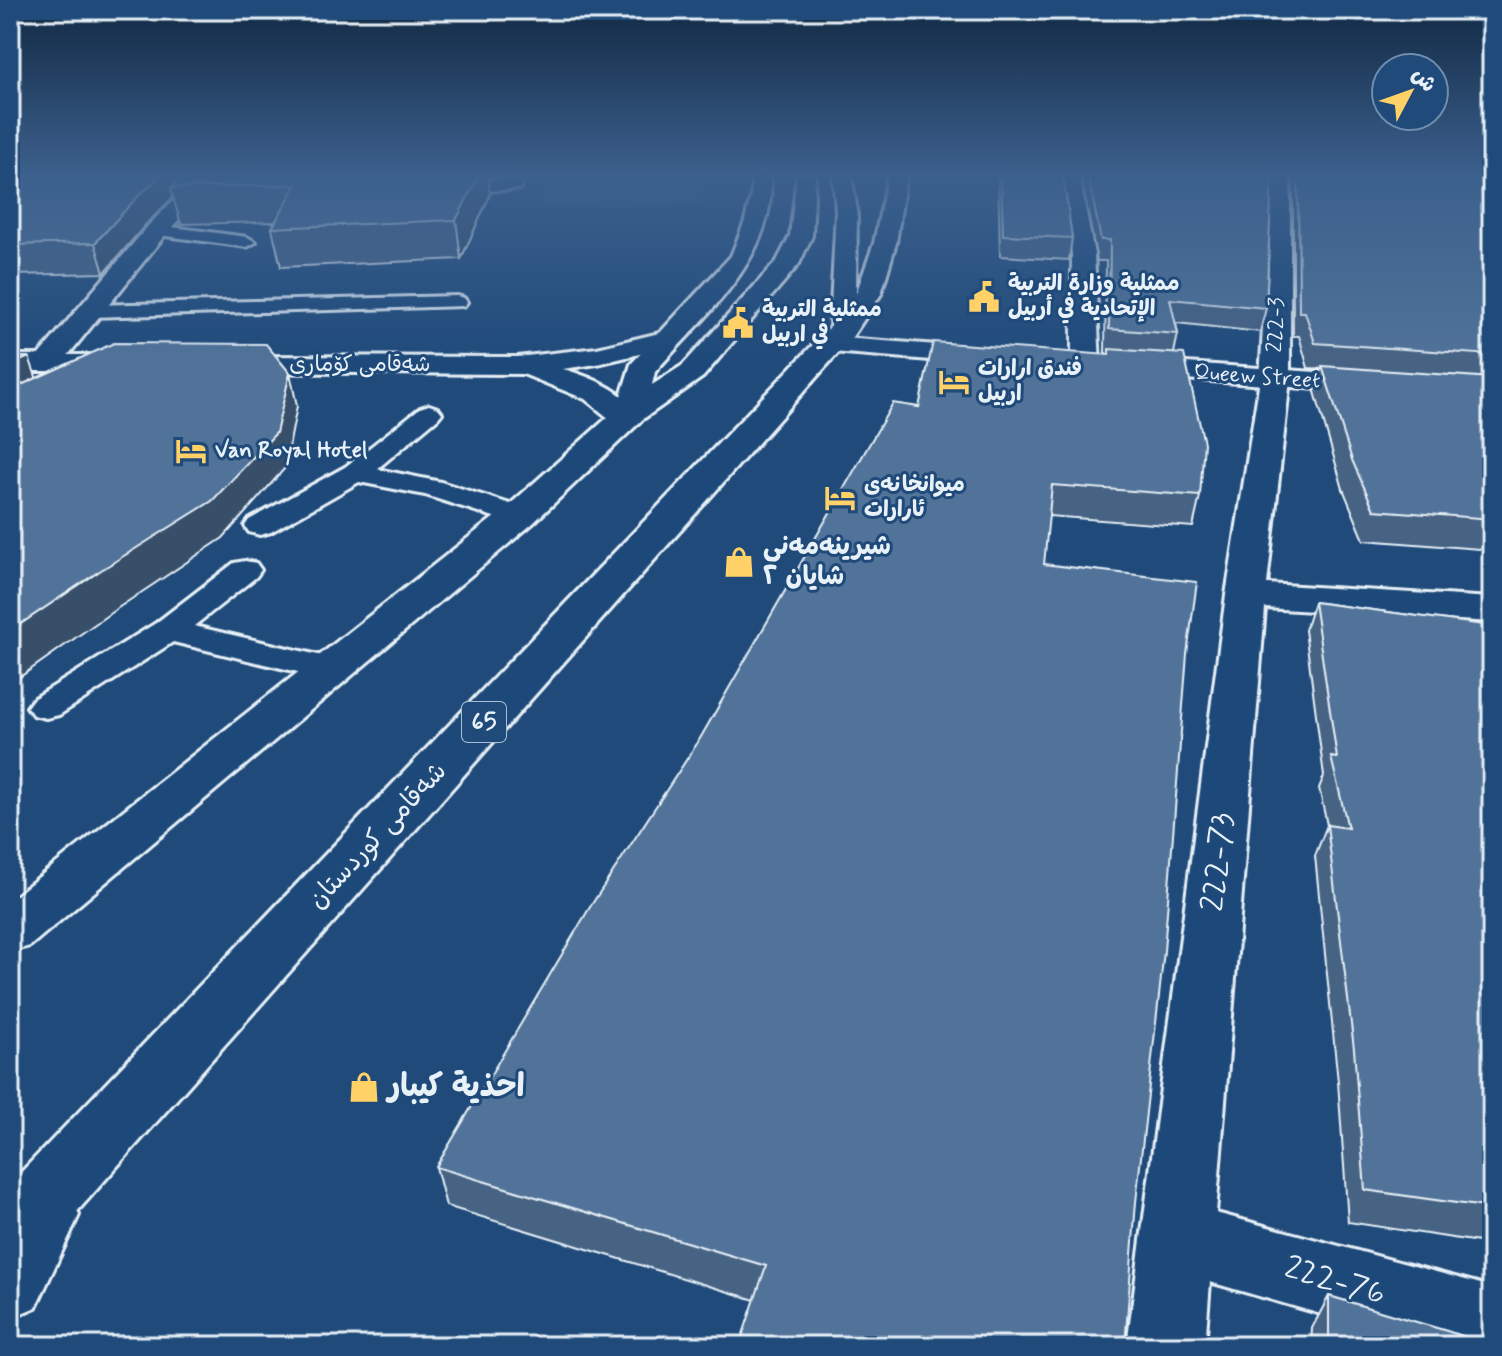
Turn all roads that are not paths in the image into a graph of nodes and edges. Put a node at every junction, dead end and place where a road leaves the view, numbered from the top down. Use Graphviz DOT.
graph roads {
  1 [pos="150,238"];
  2 [pos="225,238"];
  3 [pos="749,238"];
  4 [pos="800,238"];
  5 [pos="844,238"];
  6 [pos="886,238"];
  7 [pos="1080,238"];
  8 [pos="1279,238"];
  9 [pos="247,242"];
  10 [pos="457,302"];
  11 [pos="90,311"];
  12 [pos="836,338"];
  13 [pos="668,339"];
  14 [pos="1023,360"];
  15 [pos="1054,362"];
  16 [pos="10,363"];
  17 [pos="47,363"];
  18 [pos="119,363"];
  19 [pos="151,363"];
  20 [pos="199,364"];
  21 [pos="1086,364"];
  22 [pos="517,366"];
  23 [pos="1275,379"];
  24 [pos="65,390"];
  25 [pos="1492,393"];
  26 [pos="429,413"];
  27 [pos="630,414"];
  28 [pos="355,473"];
  29 [pos="519,516"];
  30 [pos="260,526"];
  31 [pos="245,570"];
  32 [pos="1246,595"];
  33 [pos="1492,610"];
  34 [pos="168,630"];
  35 [pos="331,669"];
  36 [pos="46,707"];
  37 [pos="10,931"];
  38 [pos="62,1181"];
  39 [pos="10,1235"];
  40 [pos="1179,1238"];
  41 [pos="10,1281"];
  42 [pos="1492,1325"];
  43 [pos="1166,1346"];
  1 -- 11 [label="main road"];
  2 -- 9 [label="lane"];
  3 -- 13 [label="main road"];
  4 -- 27 [label="main road"];
  5 -- 12 [label="main road"];
  6 -- 12 [label="main road, شەقامی کوردستان / 65"];
  7 -- 21 [label="main road"];
  8 -- 23 [label="main road, 222-3"];
  10 -- 11 [label="lane"];
  11 -- 17 [label="main road"];
  12 -- 14 [label="main road"];
  12 -- 38 [label="main road, شەقامی کوردستان / 65"];
  13 -- 22 [label="main road"];
  13 -- 27 [label="main road"];
  15 -- 21 [label="main road, Queew Street"];
  16 -- 17 [label="main road"];
  17 -- 18 [label="main road"];
  18 -- 19 [label="main road"];
  18 -- 24 [label="main road"];
  20 -- 22 [label="main road, شەقامی کۆماری"];
  21 -- 23 [label="main road, Queew Street"];
  22 -- 27 [label="main road"];
  23 -- 25 [label="main road, Queew Street"];
  23 -- 32 [label="main road, 222-73"];
  26 -- 28 [label="lane"];
  27 -- 29 [label="main road"];
  28 -- 29 [label="lane"];
  28 -- 30 [label="lane"];
  29 -- 35 [label="main road"];
  31 -- 34 [label="lane"];
  32 -- 33 [label="main road"];
  32 -- 40 [label="main road, 222-73"];
  34 -- 35 [label="lane"];
  34 -- 36 [label="lane"];
  35 -- 37 [label="main road"];
  38 -- 39 [label="main road, شەقامی کوردستان / 65"];
  38 -- 41 [label="main road"];
  40 -- 42 [label="main road, 222-76"];
  40 -- 43 [label="main road, 222-73"];
}
